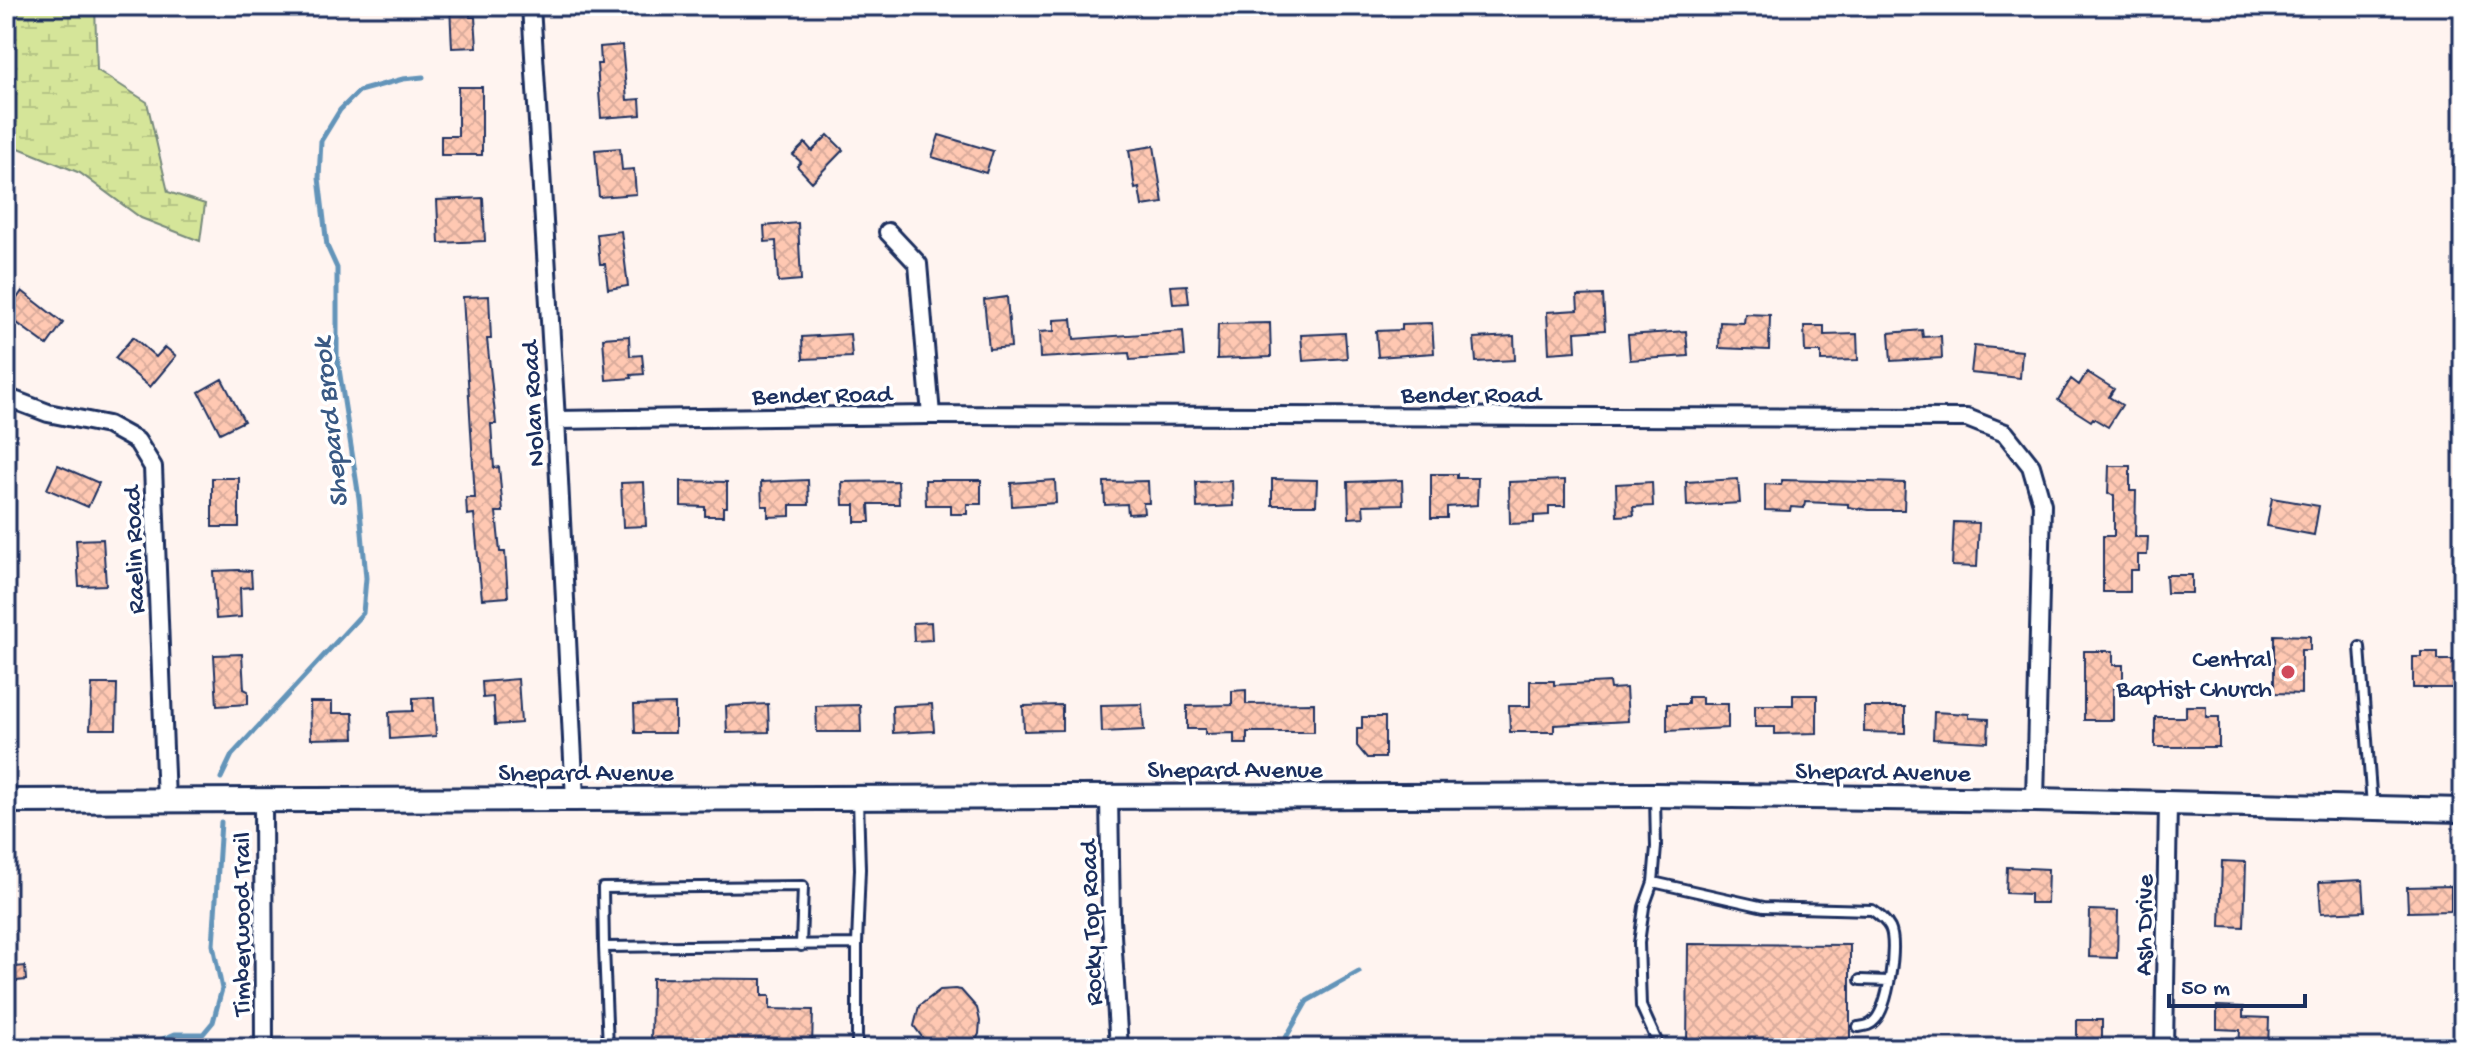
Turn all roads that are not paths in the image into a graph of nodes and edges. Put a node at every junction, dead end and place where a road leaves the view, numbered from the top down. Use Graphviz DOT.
graph roads {
  1 [pos="531,6"];
  2 [pos="888,232"];
  3 [pos="6,397"];
  4 [pos="931,415"];
  5 [pos="556,420"];
  6 [pos="2360,647"];
  7 [pos="1655,795"];
  8 [pos="1109,797"];
  9 [pos="858,798"];
  10 [pos="575,799"];
  11 [pos="166,800"];
  12 [pos="263,800"];
  13 [pos="2035,800"];
  14 [pos="6,801"];
  15 [pos="2168,803"];
  16 [pos="2372,808"];
  17 [pos="2463,810"];
  18 [pos="1653,882"];
  19 [pos="857,943"];
  20 [pos="801,946"];
  21 [pos="604,947"];
  22 [pos="1860,980"];
  23 [pos="1889,981"];
  24 [pos="1858,1027"];
  25 [pos="264,1048"];
  26 [pos="608,1048"];
  27 [pos="857,1048"];
  28 [pos="1119,1048"];
  29 [pos="1660,1048"];
  30 [pos="2164,1048"];
  1 -- 5 [label="street, Nolan Road"];
  2 -- 4 [label="street"];
  3 -- 11 [label="street, Raelin Road"];
  4 -- 5 [label="street, Bender Road"];
  4 -- 13 [label="street, Bender Road"];
  5 -- 10 [label="street, Nolan Road"];
  6 -- 16 [label="lane"];
  7 -- 8 [label="main road, Shepard Avenue"];
  7 -- 13 [label="main road, Shepard Avenue"];
  7 -- 18 [label="lane"];
  8 -- 9 [label="main road, Shepard Avenue"];
  8 -- 28 [label="street, Rocky Top Road"];
  9 -- 10 [label="main road, Shepard Avenue"];
  9 -- 19 [label="lane"];
  10 -- 12 [label="main road, Shepard Avenue"];
  11 -- 12 [label="main road, Shepard Avenue"];
  11 -- 14 [label="main road, Shepard Avenue"];
  12 -- 25 [label="street, Timberwood Trail"];
  13 -- 15 [label="main road, Shepard Avenue"];
  15 -- 16 [label="main road, Shepard Avenue"];
  15 -- 30 [label="street, Ash Drive"];
  16 -- 17 [label="main road, Shepard Avenue"];
  18 -- 23 [label="lane"];
  18 -- 29 [label="lane"];
  19 -- 20 [label="lane"];
  19 -- 27 [label="lane"];
  20 -- 21 [label="lane"];
  20 -- 21 [label="lane"];
  21 -- 26 [label="lane"];
  22 -- 23 [label="lane"];
  23 -- 24 [label="lane"];
}
